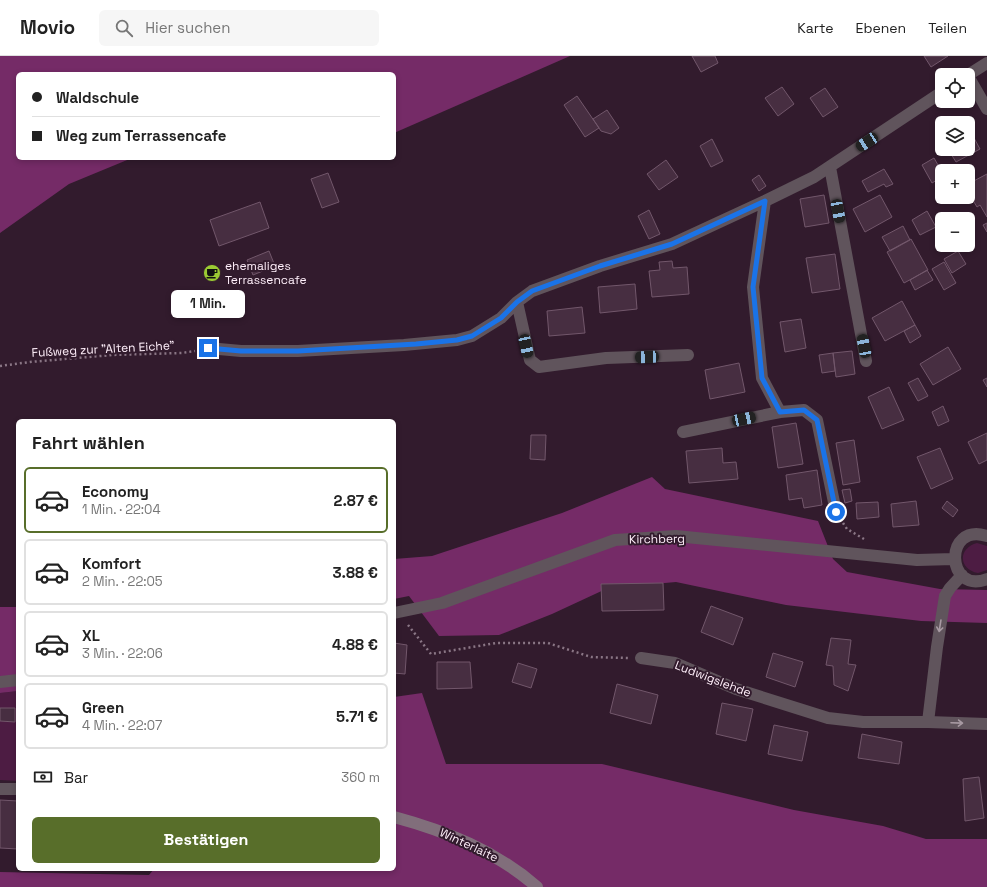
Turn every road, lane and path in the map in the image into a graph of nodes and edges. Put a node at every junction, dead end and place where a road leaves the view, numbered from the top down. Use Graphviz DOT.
graph roads {
  1 [pos="987,63"];
  2 [pos="975,71"];
  3 [pos="975,88"];
  4 [pos="935,97"];
  5 [pos="987,109"];
  6 [pos="830,166"];
  7 [pos="765,201"];
  8 [pos="517,302"];
  9 [pos="208,348"];
  10 [pos="688,355"];
  11 [pos="866,361"];
  12 [pos="0,366"];
  13 [pos="780,412"];
  14 [pos="683,432"];
  15 [pos="836,512"];
  16 [pos="987,536"];
  17 [pos="954,559"];
  18 [pos="962,575"];
  19 [pos="987,579"];
  20 [pos="396,612"];
  21 [pos="640,658"];
  22 [pos="16,680"];
  23 [pos="0,682"];
  24 [pos="928,722"];
  25 [pos="987,724"];
  26 [pos="0,788"];
  27 [pos="16,789"];
  28 [pos="396,819"];
  29 [pos="537,887"];
  1 -- 2 [label="street"];
  3 -- 5 [label="street"];
  4 -- 6 [label="street"];
  6 -- 7 [label="street"];
  6 -- 11 [label="street"];
  7 -- 8 [label="street"];
  7 -- 13 [label="street"];
  8 -- 9 [label="street"];
  8 -- 10 [label="street"];
  9 -- 12 [label="path, Fußweg zur \"Alten Eiche\""];
  13 -- 14 [label="street"];
  13 -- 15 [label="street"];
  16 -- 17 [label="street"];
  17 -- 18 [label="street"];
  17 -- 20 [label="street, Kirchberg"];
  18 -- 19 [label="street"];
  18 -- 24 [label="street, one-way"];
  20 -- 21 [label="path"];
  21 -- 24 [label="street, Ludwigslehde"];
  22 -- 23 [label="street"];
  24 -- 25 [label="street, Ludwigslehde, one-way"];
  26 -- 27 [label="street"];
  28 -- 29 [label="street, Winterlaite"];
}
